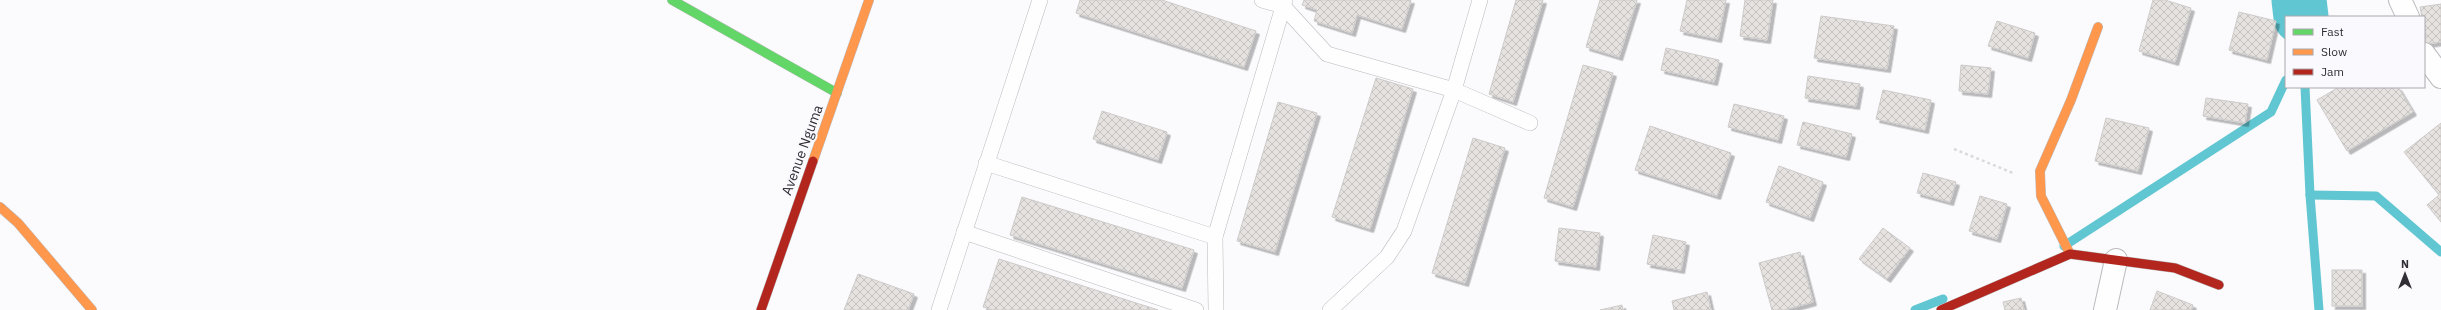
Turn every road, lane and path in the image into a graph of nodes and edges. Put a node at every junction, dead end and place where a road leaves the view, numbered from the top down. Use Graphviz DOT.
graph roads {
  1 [pos="672,0"];
  2 [pos="869,0"];
  3 [pos="1040,0"];
  4 [pos="1262,0"];
  5 [pos="1480,0"];
  6 [pos="2400,0"];
  7 [pos="1284,3"];
  8 [pos="2408,16"];
  9 [pos="2098,28"];
  10 [pos="2425,55"];
  11 [pos="2441,77"];
  12 [pos="1454,90"];
  13 [pos="837,93"];
  14 [pos="1530,123"];
  15 [pos="1954,149"];
  16 [pos="986,163"];
  17 [pos="2039,183"];
  18 [pos="0,207"];
  19 [pos="964,232"];
  20 [pos="1215,237"];
  21 [pos="2070,254"];
  22 [pos="2116,260"];
  23 [pos="2219,285"];
  24 [pos="92,310"];
  25 [pos="761,310"];
  26 [pos="939,310"];
  27 [pos="1196,310"];
  28 [pos="1216,310"];
  29 [pos="1330,310"];
  30 [pos="1941,310"];
  31 [pos="2105,310"];
  1 -- 13 [label="street"];
  2 -- 13 [label="street, Avenue Nguma"];
  3 -- 16 [label="lane"];
  4 -- 7 [label="lane"];
  5 -- 12 [label="lane"];
  6 -- 8 [label="street"];
  7 -- 12 [label="lane"];
  7 -- 20 [label="lane"];
  9 -- 17 [label="street"];
  10 -- 11 [label="street"];
  12 -- 14 [label="lane"];
  12 -- 29 [label="lane"];
  13 -- 25 [label="street, Avenue Nguma"];
  15 -- 17 [label="path"];
  16 -- 19 [label="lane"];
  16 -- 20 [label="lane"];
  17 -- 21 [label="street"];
  18 -- 24 [label="street"];
  19 -- 26 [label="lane"];
  19 -- 27 [label="lane"];
  20 -- 28 [label="lane"];
  21 -- 22 [label="street"];
  21 -- 30 [label="street"];
  22 -- 23 [label="street"];
  22 -- 31 [label="street"];
}
